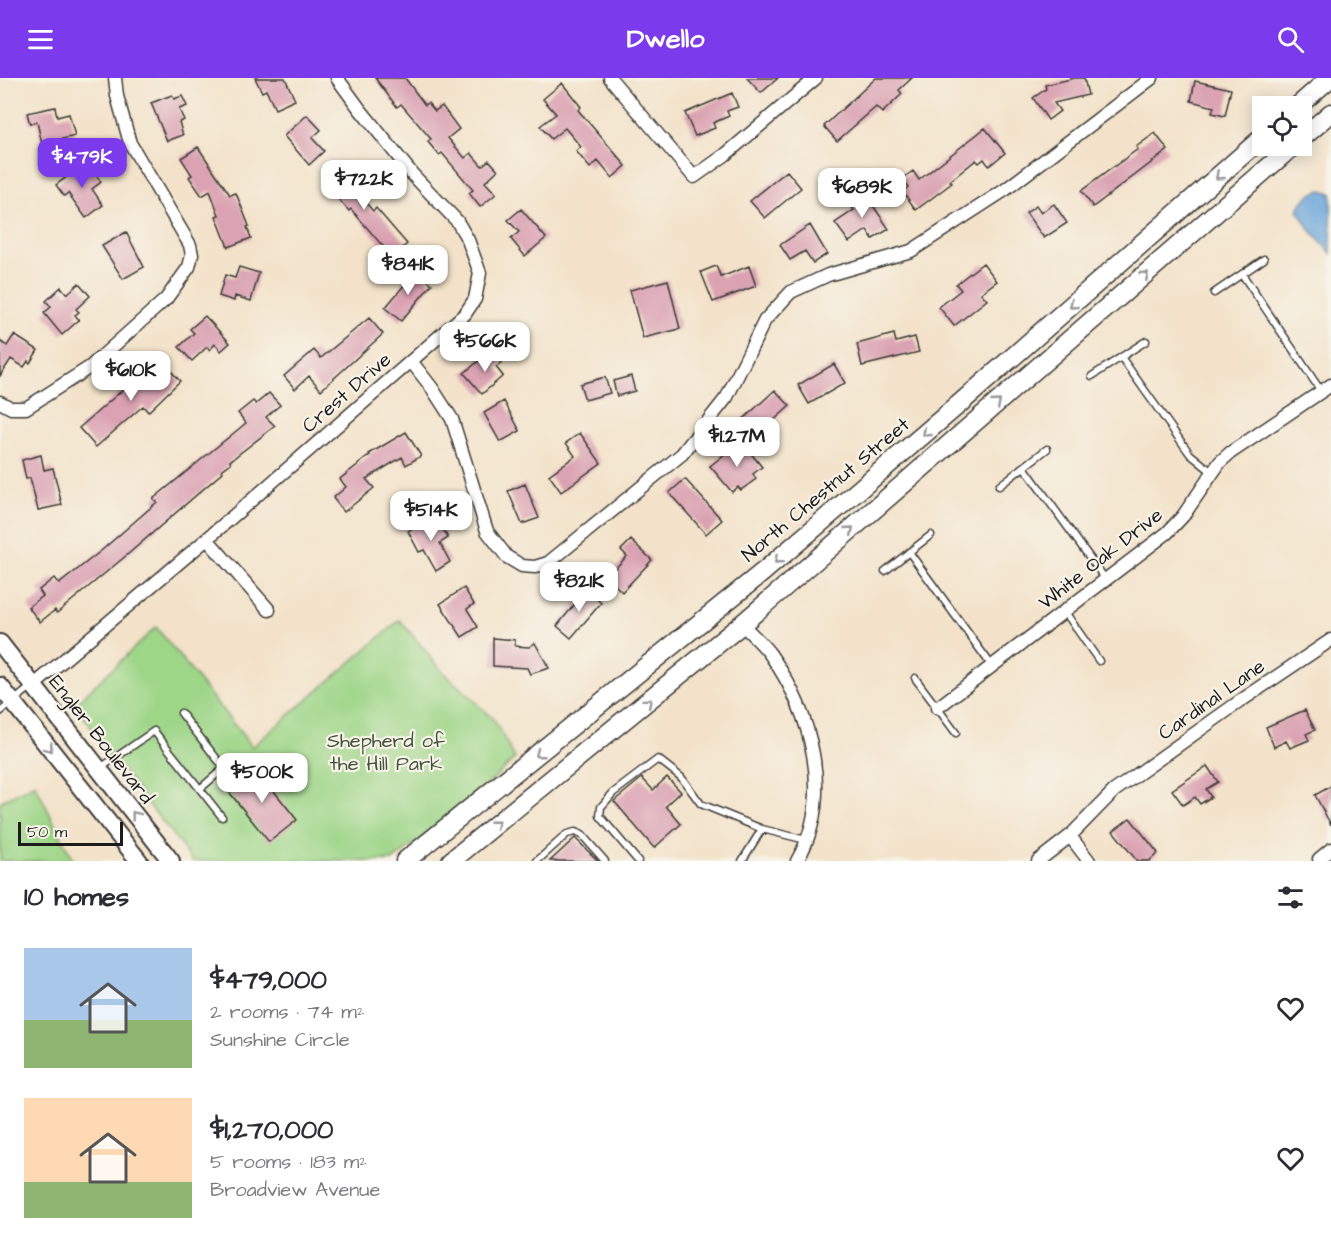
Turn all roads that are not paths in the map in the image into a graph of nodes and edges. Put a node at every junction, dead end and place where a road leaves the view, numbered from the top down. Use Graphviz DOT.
graph roads {
  1 [pos="115,78"];
  2 [pos="338,78"];
  3 [pos="609,78"];
  4 [pos="816,78"];
  5 [pos="1152,78"];
  6 [pos="1330,78"];
  7 [pos="1309,96"];
  8 [pos="1331,113"];
  9 [pos="1312,129"];
  10 [pos="1252,147"];
  11 [pos="1281,156"];
  12 [pos="1264,259"];
  13 [pos="1242,274"];
  14 [pos="1214,293"];
  15 [pos="1146,341"];
  16 [pos="1121,357"];
  17 [pos="411,361"];
  18 [pos="1092,376"];
  19 [pos="1326,388"];
  20 [pos="0,402"];
  21 [pos="1047,449"];
  22 [pos="1024,467"];
  23 [pos="1212,472"];
  24 [pos="999,486"];
  25 [pos="932,535"];
  26 [pos="207,539"];
  27 [pos="909,552"];
  28 [pos="885,572"];
  29 [pos="1106,581"];
  30 [pos="269,610"];
  31 [pos="1065,612"];
  32 [pos="742,624"];
  33 [pos="1331,640"];
  34 [pos="0,643"];
  35 [pos="1099,661"];
  36 [pos="992,666"];
  37 [pos="915,678"];
  38 [pos="0,686"];
  39 [pos="33,686"];
  40 [pos="6,707"];
  41 [pos="937,708"];
  42 [pos="181,713"];
  43 [pos="956,733"];
  44 [pos="98,769"];
  45 [pos="201,788"];
  46 [pos="222,817"];
  47 [pos="762,829"];
  48 [pos="1070,836"];
  49 [pos="806,840"];
  50 [pos="1331,849"];
  51 [pos="1319,859"];
  52 [pos="139,861"];
  53 [pos="171,861"];
  54 [pos="405,861"];
  55 [pos="451,861"];
  56 [pos="537,861"];
  57 [pos="605,861"];
  58 [pos="638,861"];
  59 [pos="742,861"];
  60 [pos="797,861"];
  61 [pos="1038,861"];
  62 [pos="1089,861"];
  1 -- 20 [label="street"];
  2 -- 17 [label="street, Crest Drive"];
  3 -- 4 [label="street"];
  5 -- 17 [label="street"];
  6 -- 7 [label="main road"];
  8 -- 9 [label="main road"];
  10 -- 54 [label="main road, North Chestnut Street, one-way"];
  32 -- 11 [label="main road, one-way"];
  12 -- 13 [label="lane"];
  13 -- 14 [label="lane"];
  13 -- 19 [label="lane"];
  15 -- 16 [label="lane"];
  16 -- 18 [label="lane"];
  16 -- 23 [label="lane"];
  17 -- 26 [label="street, Crest Drive"];
  19 -- 23 [label="street, White Oak Drive"];
  21 -- 22 [label="lane"];
  22 -- 24 [label="lane"];
  22 -- 29 [label="lane"];
  23 -- 29 [label="street, White Oak Drive"];
  25 -- 27 [label="lane"];
  26 -- 30 [label="street"];
  26 -- 39 [label="street, Crest Drive"];
  27 -- 28 [label="lane"];
  27 -- 36 [label="lane"];
  29 -- 31 [label="street, White Oak Drive"];
  31 -- 35 [label="lane"];
  31 -- 36 [label="street, White Oak Drive"];
  32 -- 49 [label="street"];
  55 -- 32 [label="main road, one-way"];
  33 -- 48 [label="street, Cardinal Lane"];
  34 -- 39 [label="main road, Engler Boulevard"];
  36 -- 41 [label="street, White Oak Drive"];
  37 -- 41 [label="lane"];
  38 -- 40 [label="main road"];
  39 -- 40 [label="lane"];
  39 -- 44 [label="main road, Engler Boulevard"];
  40 -- 52 [label="main road, one-way"];
  41 -- 43 [label="lane"];
  42 -- 45 [label="lane"];
  44 -- 45 [label="lane"];
  53 -- 44 [label="main road, Engler Boulevard, one-way"];
  45 -- 46 [label="lane"];
  47 -- 49 [label="lane"];
  47 -- 58 [label="lane"];
  47 -- 59 [label="lane"];
  48 -- 61 [label="street, Cardinal Lane"];
  48 -- 62 [label="street"];
  49 -- 60 [label="street"];
  50 -- 51 [label="street"];
  56 -- 57 [label="lane"];
}
